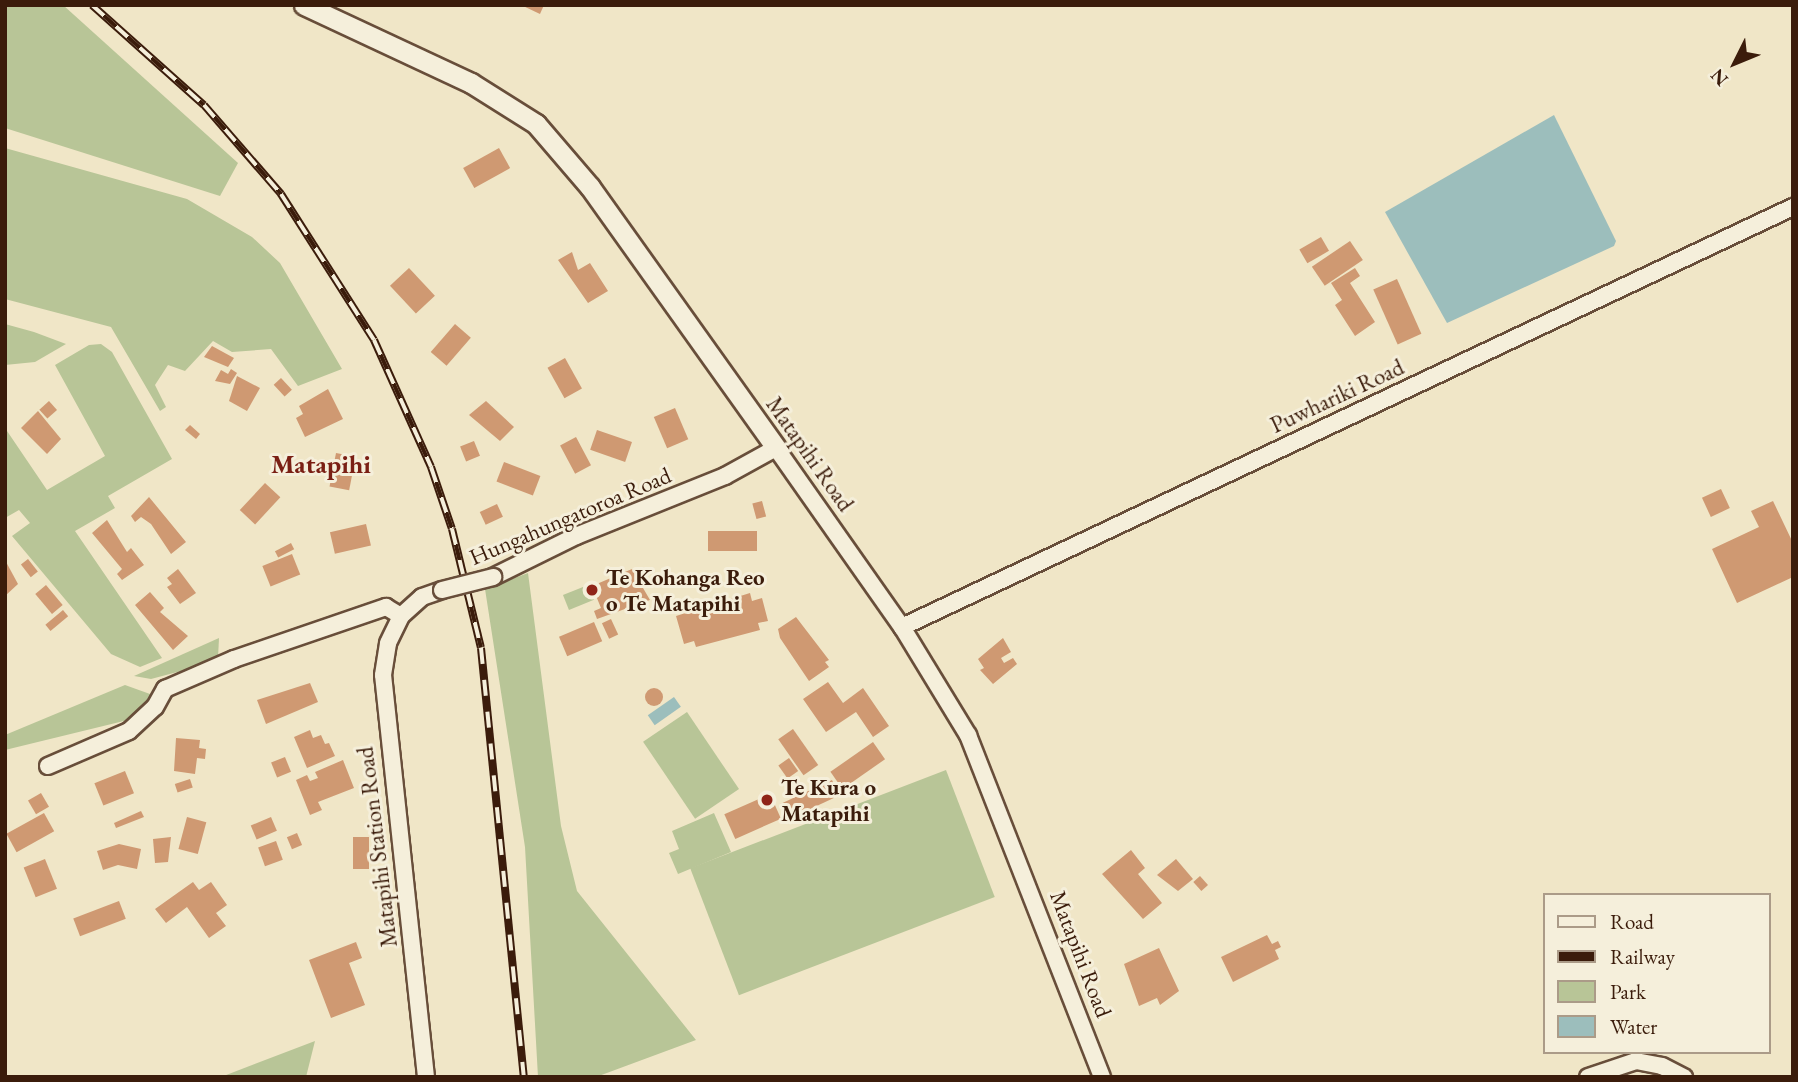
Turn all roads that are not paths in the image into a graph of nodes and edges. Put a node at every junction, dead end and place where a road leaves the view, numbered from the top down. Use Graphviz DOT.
graph roads {
  1 [pos="304,5"];
  2 [pos="1793,207"];
  3 [pos="776,448"];
  4 [pos="401,616"];
  5 [pos="902,627"];
  6 [pos="48,766"];
  7 [pos="426,1077"];
  8 [pos="1102,1077"];
  9 [pos="1587,1077"];
  10 [pos="1684,1077"];
  1 -- 3 [label="street, Matapihi Road"];
  2 -- 5 [label="street, Puwhariki Road"];
  3 -- 4 [label="street, Hungahungatoroa Road, bridge"];
  3 -- 5 [label="street, Matapihi Road"];
  4 -- 6 [label="street"];
  4 -- 7 [label="street, Matapihi Station Road"];
  5 -- 8 [label="street, Matapihi Road"];
  9 -- 10 [label="street"];
}
